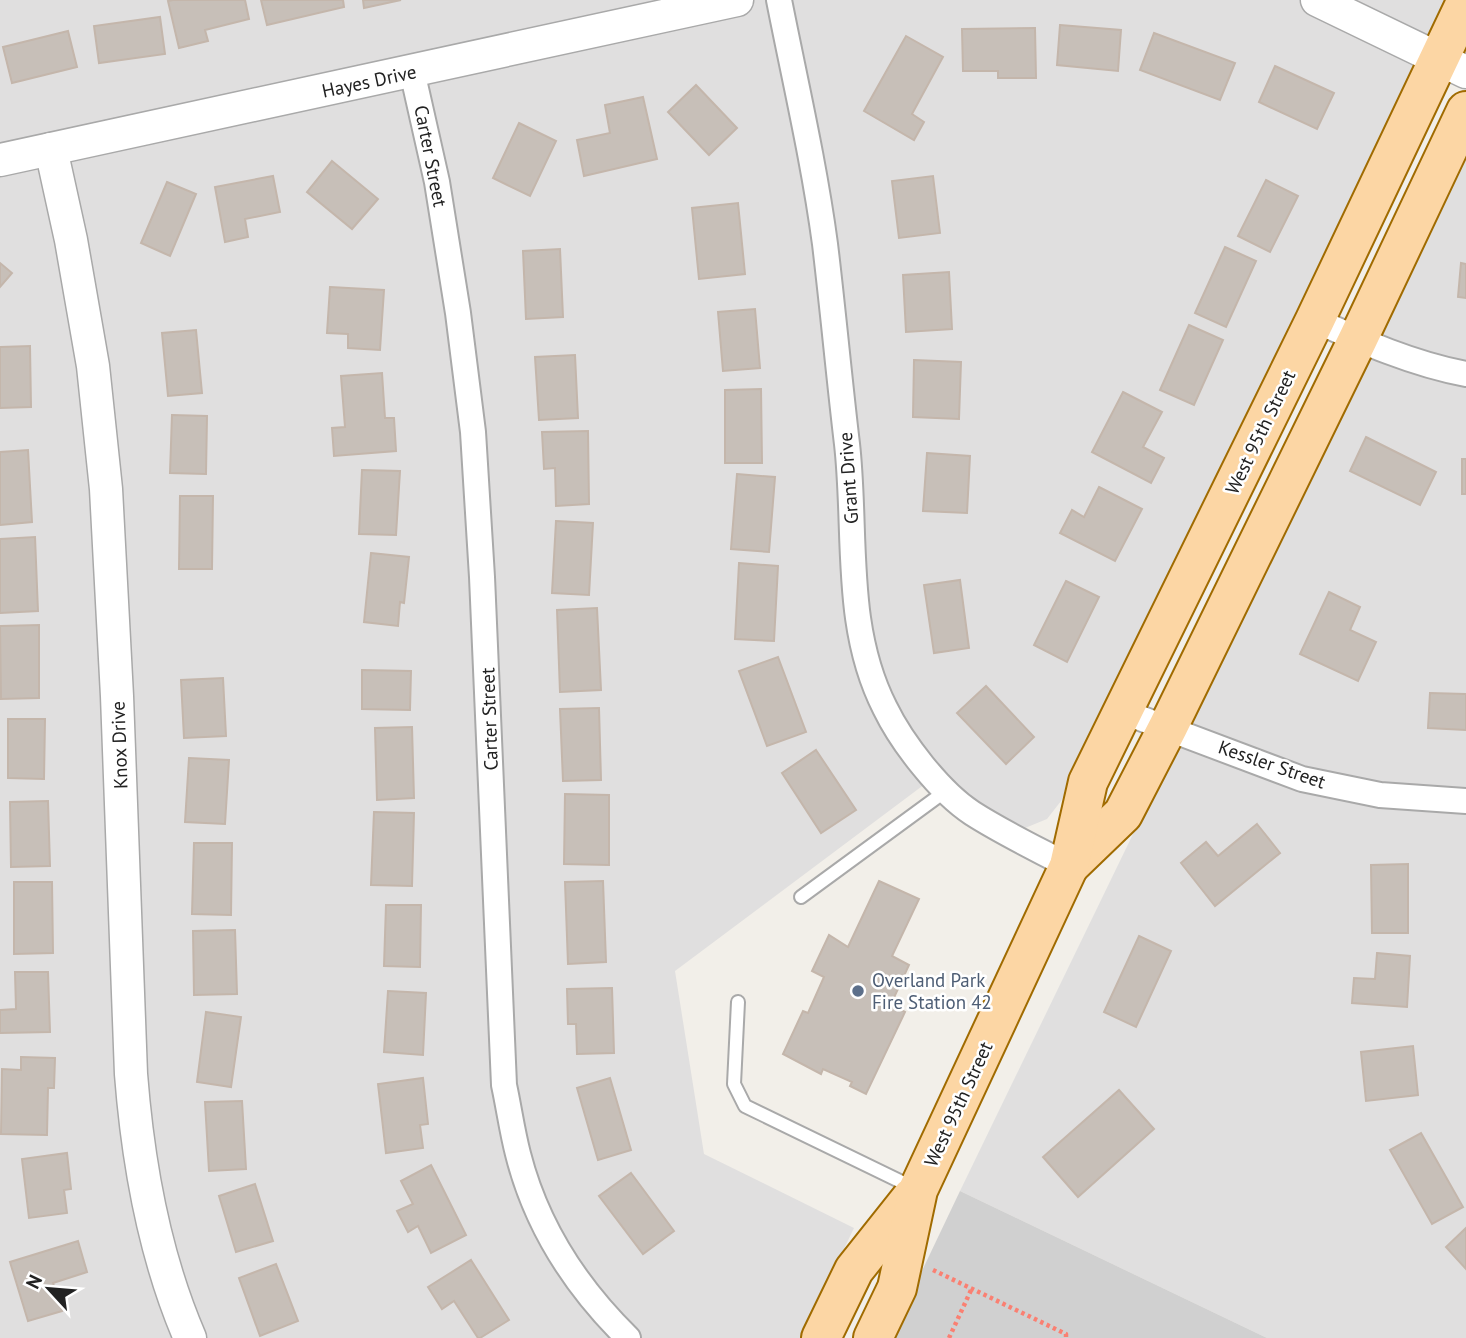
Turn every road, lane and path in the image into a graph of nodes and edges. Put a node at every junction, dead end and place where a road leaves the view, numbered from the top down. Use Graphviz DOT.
graph roads {
  1 [pos="737,0"];
  2 [pos="779,0"];
  3 [pos="1317,0"];
  4 [pos="1466,2"];
  5 [pos="1452,65"];
  6 [pos="412,71"];
  7 [pos="1466,111"];
  8 [pos="51,149"];
  9 [pos="0,160"];
  10 [pos="1315,320"];
  11 [pos="1358,339"];
  12 [pos="1466,374"];
  13 [pos="1124,712"];
  14 [pos="1168,727"];
  15 [pos="947,790"];
  16 [pos="1466,801"];
  17 [pos="1069,866"];
  18 [pos="801,897"];
  19 [pos="738,1002"];
  20 [pos="918,1190"];
  21 [pos="932,1269"];
  22 [pos="972,1288"];
  23 [pos="190,1338"];
  24 [pos="628,1338"];
  25 [pos="821,1338"];
  26 [pos="873,1338"];
  27 [pos="949,1338"];
  28 [pos="1066,1338"];
  1 -- 6 [label="street, Hayes Drive"];
  2 -- 15 [label="street, Grant Drive"];
  3 -- 5 [label="street"];
  4 -- 5 [label="main road, West 95th Street"];
  5 -- 10 [label="main road, West 95th Street"];
  6 -- 8 [label="street, Hayes Drive"];
  6 -- 24 [label="street, Carter Street"];
  7 -- 11 [label="main road, West 95th Street"];
  8 -- 9 [label="street, Hayes Drive"];
  8 -- 23 [label="street, Knox Drive"];
  10 -- 11 [label="street"];
  10 -- 13 [label="main road, West 95th Street"];
  11 -- 12 [label="street"];
  11 -- 14 [label="main road, West 95th Street"];
  13 -- 14 [label="street, Kessler Street"];
  13 -- 17 [label="main road, West 95th Street"];
  14 -- 16 [label="street, Kessler Street"];
  14 -- 17 [label="main road, West 95th Street"];
  15 -- 17 [label="street, Grant Drive"];
  15 -- 18 [label="lane"];
  17 -- 20 [label="main road, West 95th Street"];
  19 -- 20 [label="lane"];
  20 -- 25 [label="main road, West 95th Street"];
  20 -- 26 [label="main road, West 95th Street"];
  21 -- 22 [label="path"];
  22 -- 27 [label="path"];
  22 -- 28 [label="path"];
}
